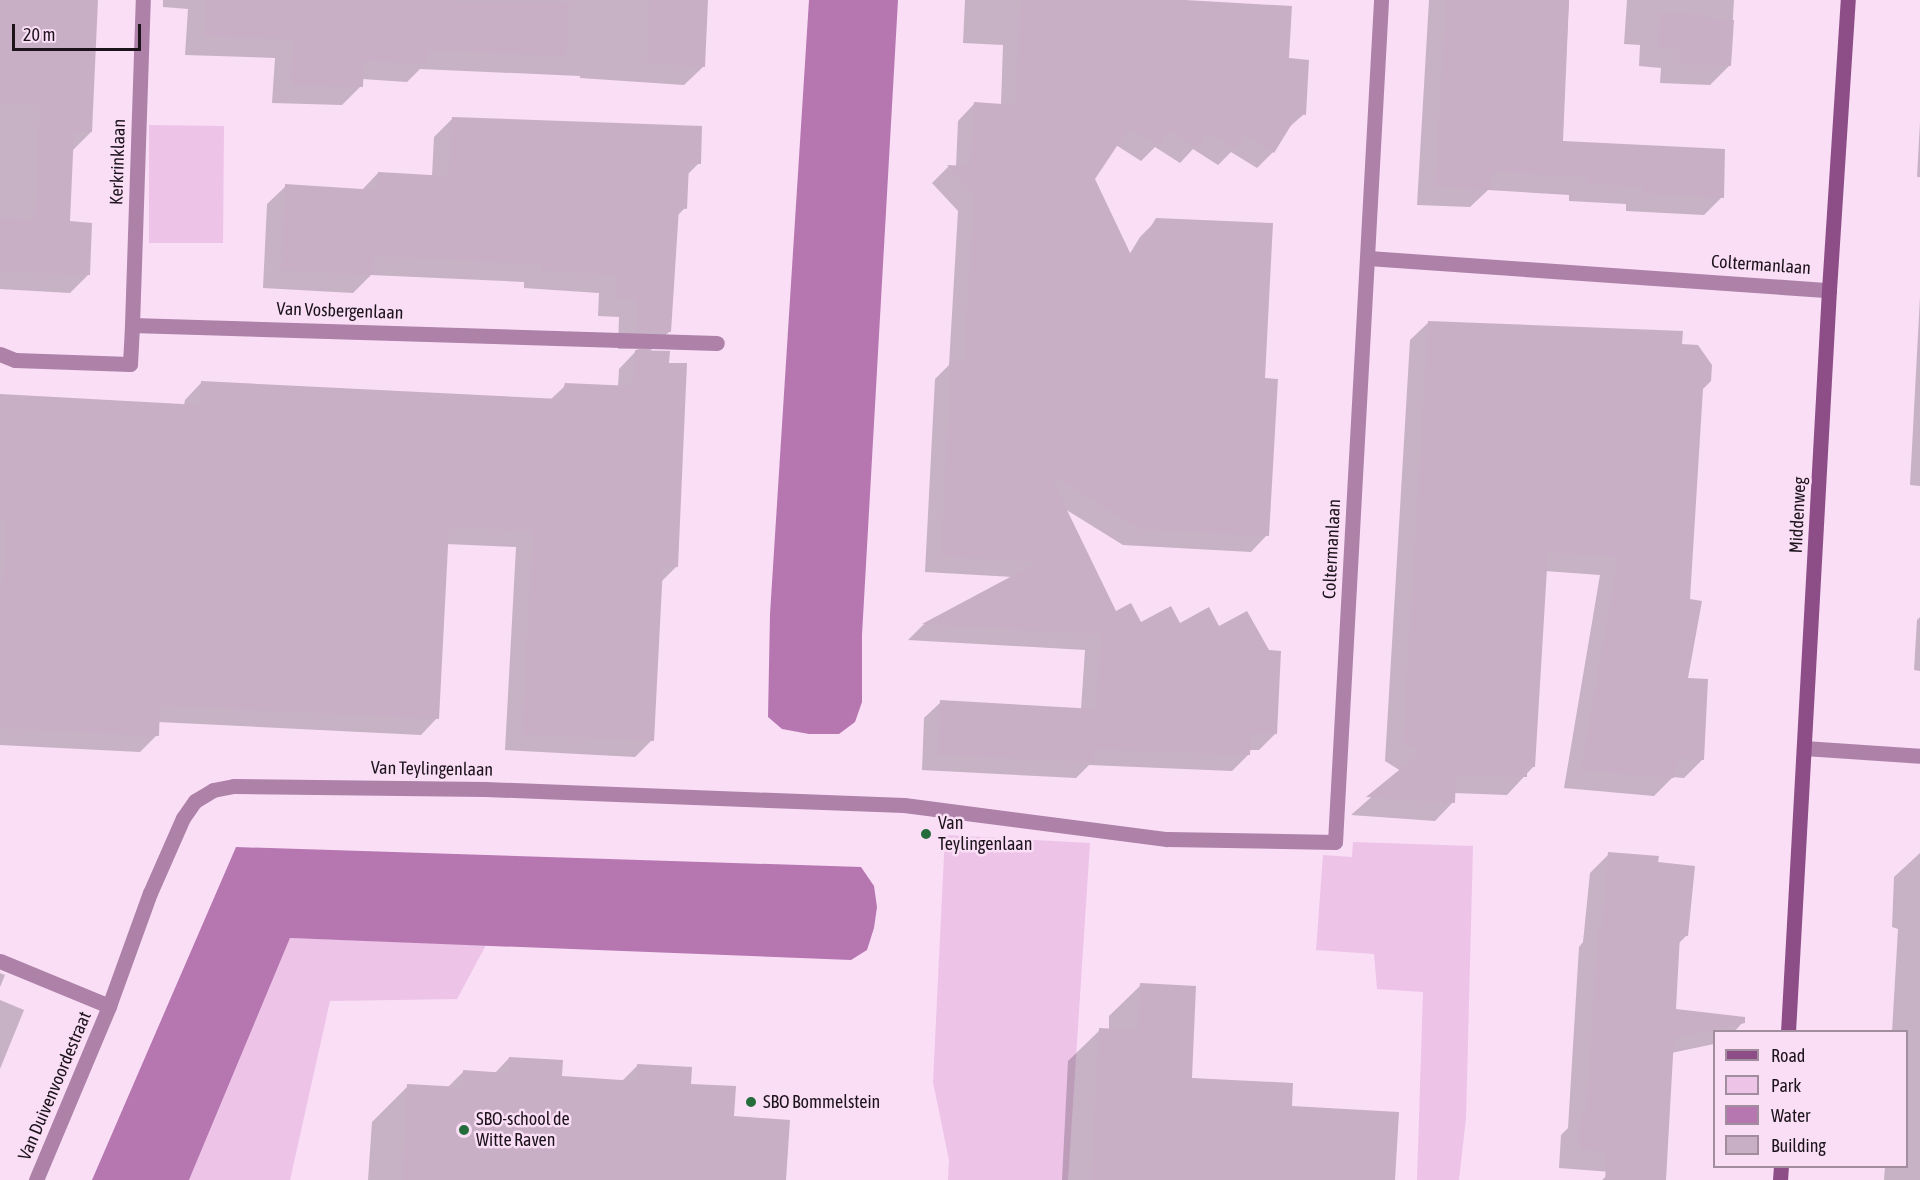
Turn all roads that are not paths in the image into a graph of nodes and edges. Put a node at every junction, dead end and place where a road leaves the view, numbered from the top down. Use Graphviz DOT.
graph roads {
  1 [pos="143,0"];
  2 [pos="1381,0"];
  3 [pos="1848,0"];
  4 [pos="1368,258"];
  5 [pos="1829,290"];
  6 [pos="132,325"];
  7 [pos="717,343"];
  8 [pos="0,354"];
  9 [pos="1804,748"];
  10 [pos="1920,756"];
  11 [pos="1335,842"];
  12 [pos="0,961"];
  13 [pos="109,1006"];
  14 [pos="1788,1030"];
  15 [pos="36,1180"];
  1 -- 6 [label="street, Kerkrinklaan"];
  2 -- 4 [label="street, Coltermanlaan"];
  3 -- 5 [label="street, Middenweg"];
  4 -- 5 [label="street, Coltermanlaan"];
  4 -- 11 [label="street, Coltermanlaan"];
  5 -- 9 [label="street, Middenweg"];
  6 -- 7 [label="street, Van Vosbergenlaan"];
  6 -- 8 [label="street"];
  9 -- 10 [label="street"];
  9 -- 14 [label="street, Middenweg"];
  11 -- 13 [label="street, Van Teylingenlaan"];
  12 -- 13 [label="street"];
  13 -- 15 [label="street, Van Duivenvoordestraat"];
}
